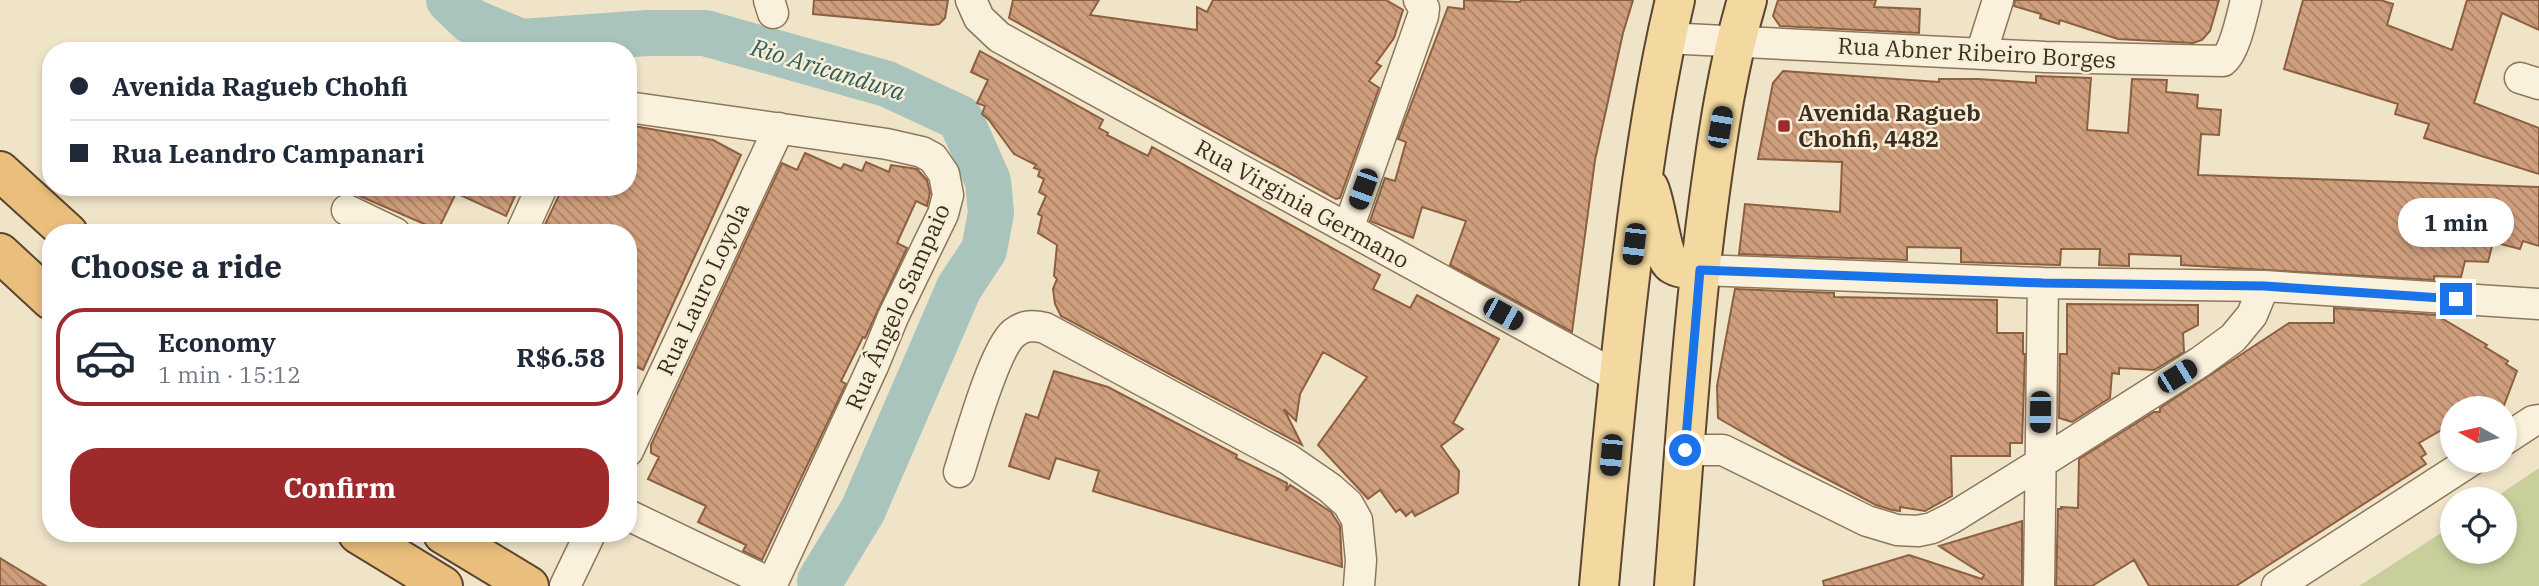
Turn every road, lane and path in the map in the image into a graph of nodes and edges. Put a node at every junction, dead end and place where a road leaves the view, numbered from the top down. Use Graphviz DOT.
graph roads {
  1 [pos="971,0"];
  2 [pos="1419,0"];
  3 [pos="1675,0"];
  4 [pos="1747,0"];
  5 [pos="1998,0"];
  6 [pos="2246,0"];
  7 [pos="1665,38"];
  8 [pos="1735,41"];
  9 [pos="1981,54"];
  10 [pos="637,108"];
  11 [pos="779,128"];
  12 [pos="0,171"];
  13 [pos="1643,174"];
  14 [pos="538,196"];
  15 [pos="347,210"];
  16 [pos="58,224"];
  17 [pos="377,224"];
  18 [pos="526,224"];
  19 [pos="1348,229"];
  20 [pos="0,253"];
  21 [pos="1700,270"];
  22 [pos="2043,283"];
  23 [pos="2264,286"];
  24 [pos="42,292"];
  25 [pos="2539,304"];
  26 [pos="1618,377"];
  27 [pos="2537,411"];
  28 [pos="2517,429"];
  29 [pos="637,432"];
  30 [pos="1685,450"];
  31 [pos="2039,464"];
  32 [pos="959,472"];
  33 [pos="2452,473"];
  34 [pos="637,519"];
  35 [pos="371,542"];
  36 [pos="456,542"];
  37 [pos="586,542"];
  38 [pos="443,586"];
  39 [pos="529,586"];
  40 [pos="565,586"];
  41 [pos="1359,586"];
  42 [pos="1599,586"];
  43 [pos="1674,586"];
  44 [pos="2039,586"];
  45 [pos="2277,586"];
  1 -- 19 [label="street, Rua Virginia Germano"];
  2 -- 19 [label="street"];
  3 -- 7 [label="main road"];
  4 -- 8 [label="main road"];
  5 -- 9 [label="street"];
  6 -- 9 [label="street, Rua Abner Ribeiro Borges"];
  7 -- 8 [label="street, Rua Abner Ribeiro Borges"];
  7 -- 13 [label="main road"];
  8 -- 9 [label="street, Rua Abner Ribeiro Borges"];
  8 -- 21 [label="main road"];
  10 -- 11 [label="street, Rua Ângelo Sampaio"];
  11 -- 29 [label="street, Rua Lauro Loyola"];
  11 -- 34 [label="street, Rua Ângelo Sampaio"];
  12 -- 16 [label="highway"];
  13 -- 21 [label="main road"];
  13 -- 26 [label="main road"];
  14 -- 18 [label="street"];
  15 -- 17 [label="street"];
  19 -- 26 [label="street, Rua Virginia Germano"];
  20 -- 24 [label="highway"];
  21 -- 22 [label="street"];
  21 -- 30 [label="main road"];
  22 -- 23 [label="street"];
  22 -- 31 [label="street"];
  23 -- 25 [label="street"];
  23 -- 31 [label="street"];
  26 -- 42 [label="main road"];
  27 -- 28 [label="street"];
  30 -- 31 [label="street"];
  30 -- 43 [label="main road"];
  31 -- 44 [label="street"];
  32 -- 41 [label="street"];
  33 -- 45 [label="street"];
  35 -- 38 [label="highway"];
  36 -- 39 [label="highway"];
  37 -- 40 [label="street"];
}
